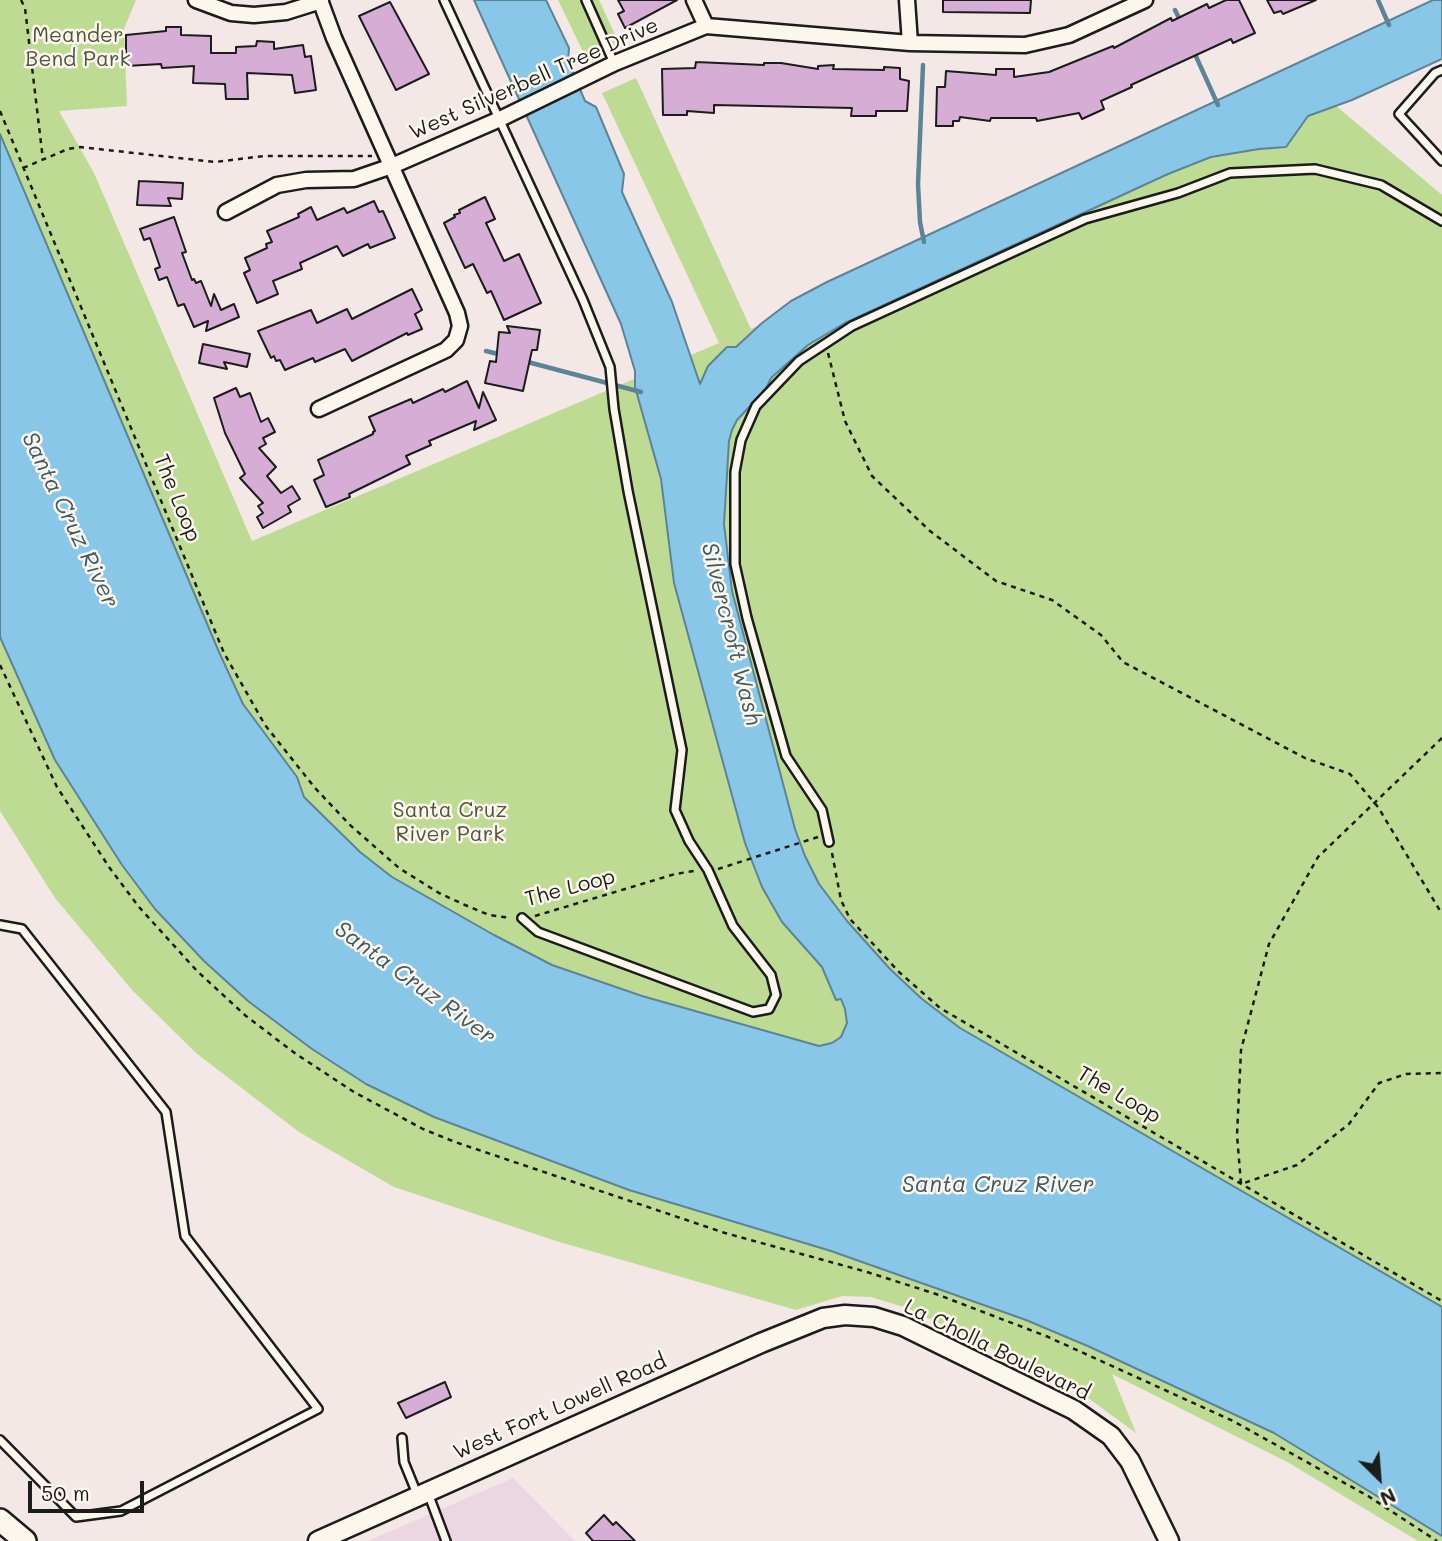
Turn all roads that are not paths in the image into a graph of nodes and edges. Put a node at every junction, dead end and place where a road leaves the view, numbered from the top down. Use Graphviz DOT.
graph roads {
  1 [pos="196,0"];
  2 [pos="444,0"];
  3 [pos="586,0"];
  4 [pos="694,0"];
  5 [pos="907,0"];
  6 [pos="1145,0"];
  7 [pos="320,1"];
  8 [pos="706,26"];
  9 [pos="910,43"];
  10 [pos="615,63"];
  11 [pos="1442,70"];
  12 [pos="500,119"];
  13 [pos="389,161"];
  14 [pos="1442,161"];
  15 [pos="226,212"];
  16 [pos="1442,221"];
  17 [pos="319,409"];
  18 [pos="829,842"];
  19 [pos="522,918"];
  20 [pos="0,925"];
  21 [pos="823,1318"];
  22 [pos="402,1438"];
  23 [pos="0,1440"];
  24 [pos="422,1495"];
  25 [pos="0,1520"];
  26 [pos="25,1541"];
  27 [pos="318,1541"];
  28 [pos="446,1541"];
  29 [pos="1169,1541"];
  1 -- 7 [label="street"];
  2 -- 12 [label="lane"];
  3 -- 10 [label="lane"];
  4 -- 8 [label="street"];
  5 -- 9 [label="street"];
  6 -- 9 [label="street, West Silverbell Tree Drive"];
  7 -- 13 [label="street"];
  8 -- 9 [label="street, West Silverbell Tree Drive"];
  8 -- 10 [label="street, West Silverbell Tree Drive"];
  10 -- 12 [label="street, West Silverbell Tree Drive"];
  11 -- 14 [label="lane"];
  12 -- 13 [label="street, West Silverbell Tree Drive"];
  12 -- 19 [label="lane"];
  13 -- 15 [label="street, West Silverbell Tree Drive"];
  13 -- 17 [label="street"];
  16 -- 18 [label="lane"];
  20 -- 23 [label="lane"];
  21 -- 24 [label="street, West Fort Lowell Road"];
  21 -- 29 [label="street, La Cholla Boulevard"];
  22 -- 24 [label="lane"];
  24 -- 27 [label="street, West Fort Lowell Road"];
  24 -- 28 [label="lane"];
  25 -- 26 [label="main road"];
}
